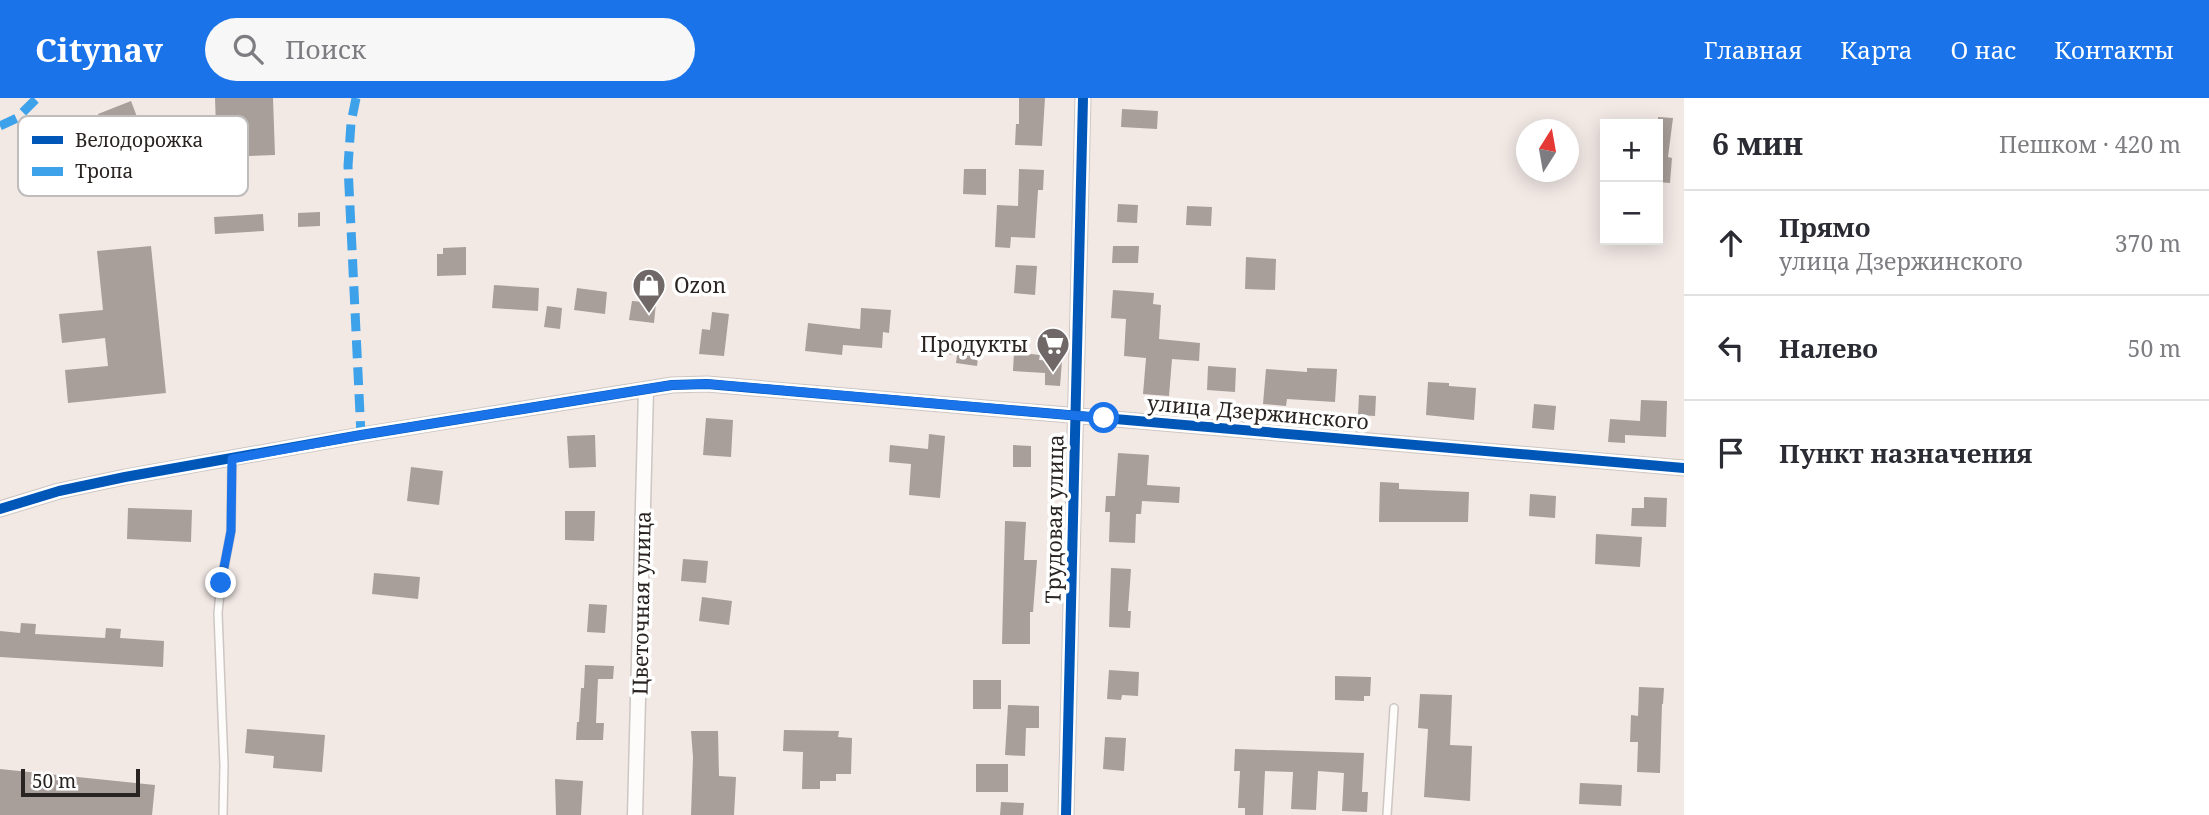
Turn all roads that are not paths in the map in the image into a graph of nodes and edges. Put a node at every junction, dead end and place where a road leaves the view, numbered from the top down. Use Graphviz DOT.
graph roads {
  1 [pos="1083,98"];
  2 [pos="646,390"];
  3 [pos="1076,415"];
  4 [pos="232,459"];
  5 [pos="1684,468"];
  6 [pos="0,509"];
  7 [pos="1394,708"];
  8 [pos="223,815"];
  9 [pos="635,815"];
  10 [pos="1066,815"];
  11 [pos="1387,815"];
  1 -- 3 [label="street, Трудовая улица"];
  2 -- 3 [label="street, улица Дзержинского"];
  2 -- 4 [label="street, улица Дзержинского"];
  2 -- 9 [label="street, Цветочная улица"];
  3 -- 5 [label="street, улица Дзержинского"];
  3 -- 10 [label="street, Трудовая улица"];
  4 -- 6 [label="street, улица Дзержинского"];
  4 -- 8 [label="lane"];
  7 -- 11 [label="lane"];
}
